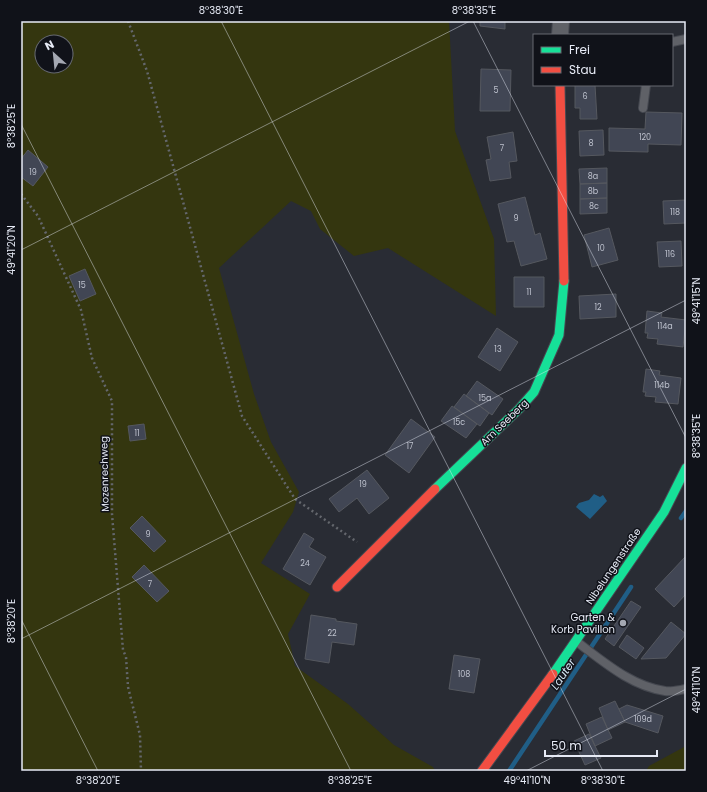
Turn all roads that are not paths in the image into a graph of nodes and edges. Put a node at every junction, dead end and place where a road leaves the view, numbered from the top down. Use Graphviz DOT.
graph roads {
  1 [pos="561,21"];
  2 [pos="560,34"];
  3 [pos="686,39"];
  4 [pos="673,42"];
  5 [pos="560,86"];
  6 [pos="646,86"];
  7 [pos="643,108"];
  8 [pos="686,468"];
  9 [pos="337,587"];
  10 [pos="578,644"];
  11 [pos="686,689"];
  12 [pos="482,771"];
  1 -- 2 [label="street"];
  3 -- 4 [label="lane"];
  5 -- 9 [label="street, Am Seeberg"];
  6 -- 7 [label="lane"];
  8 -- 10 [label="street, Nibelungenstraße"];
  10 -- 11 [label="lane"];
  10 -- 12 [label="street, Nibelungenstraße"];
}
